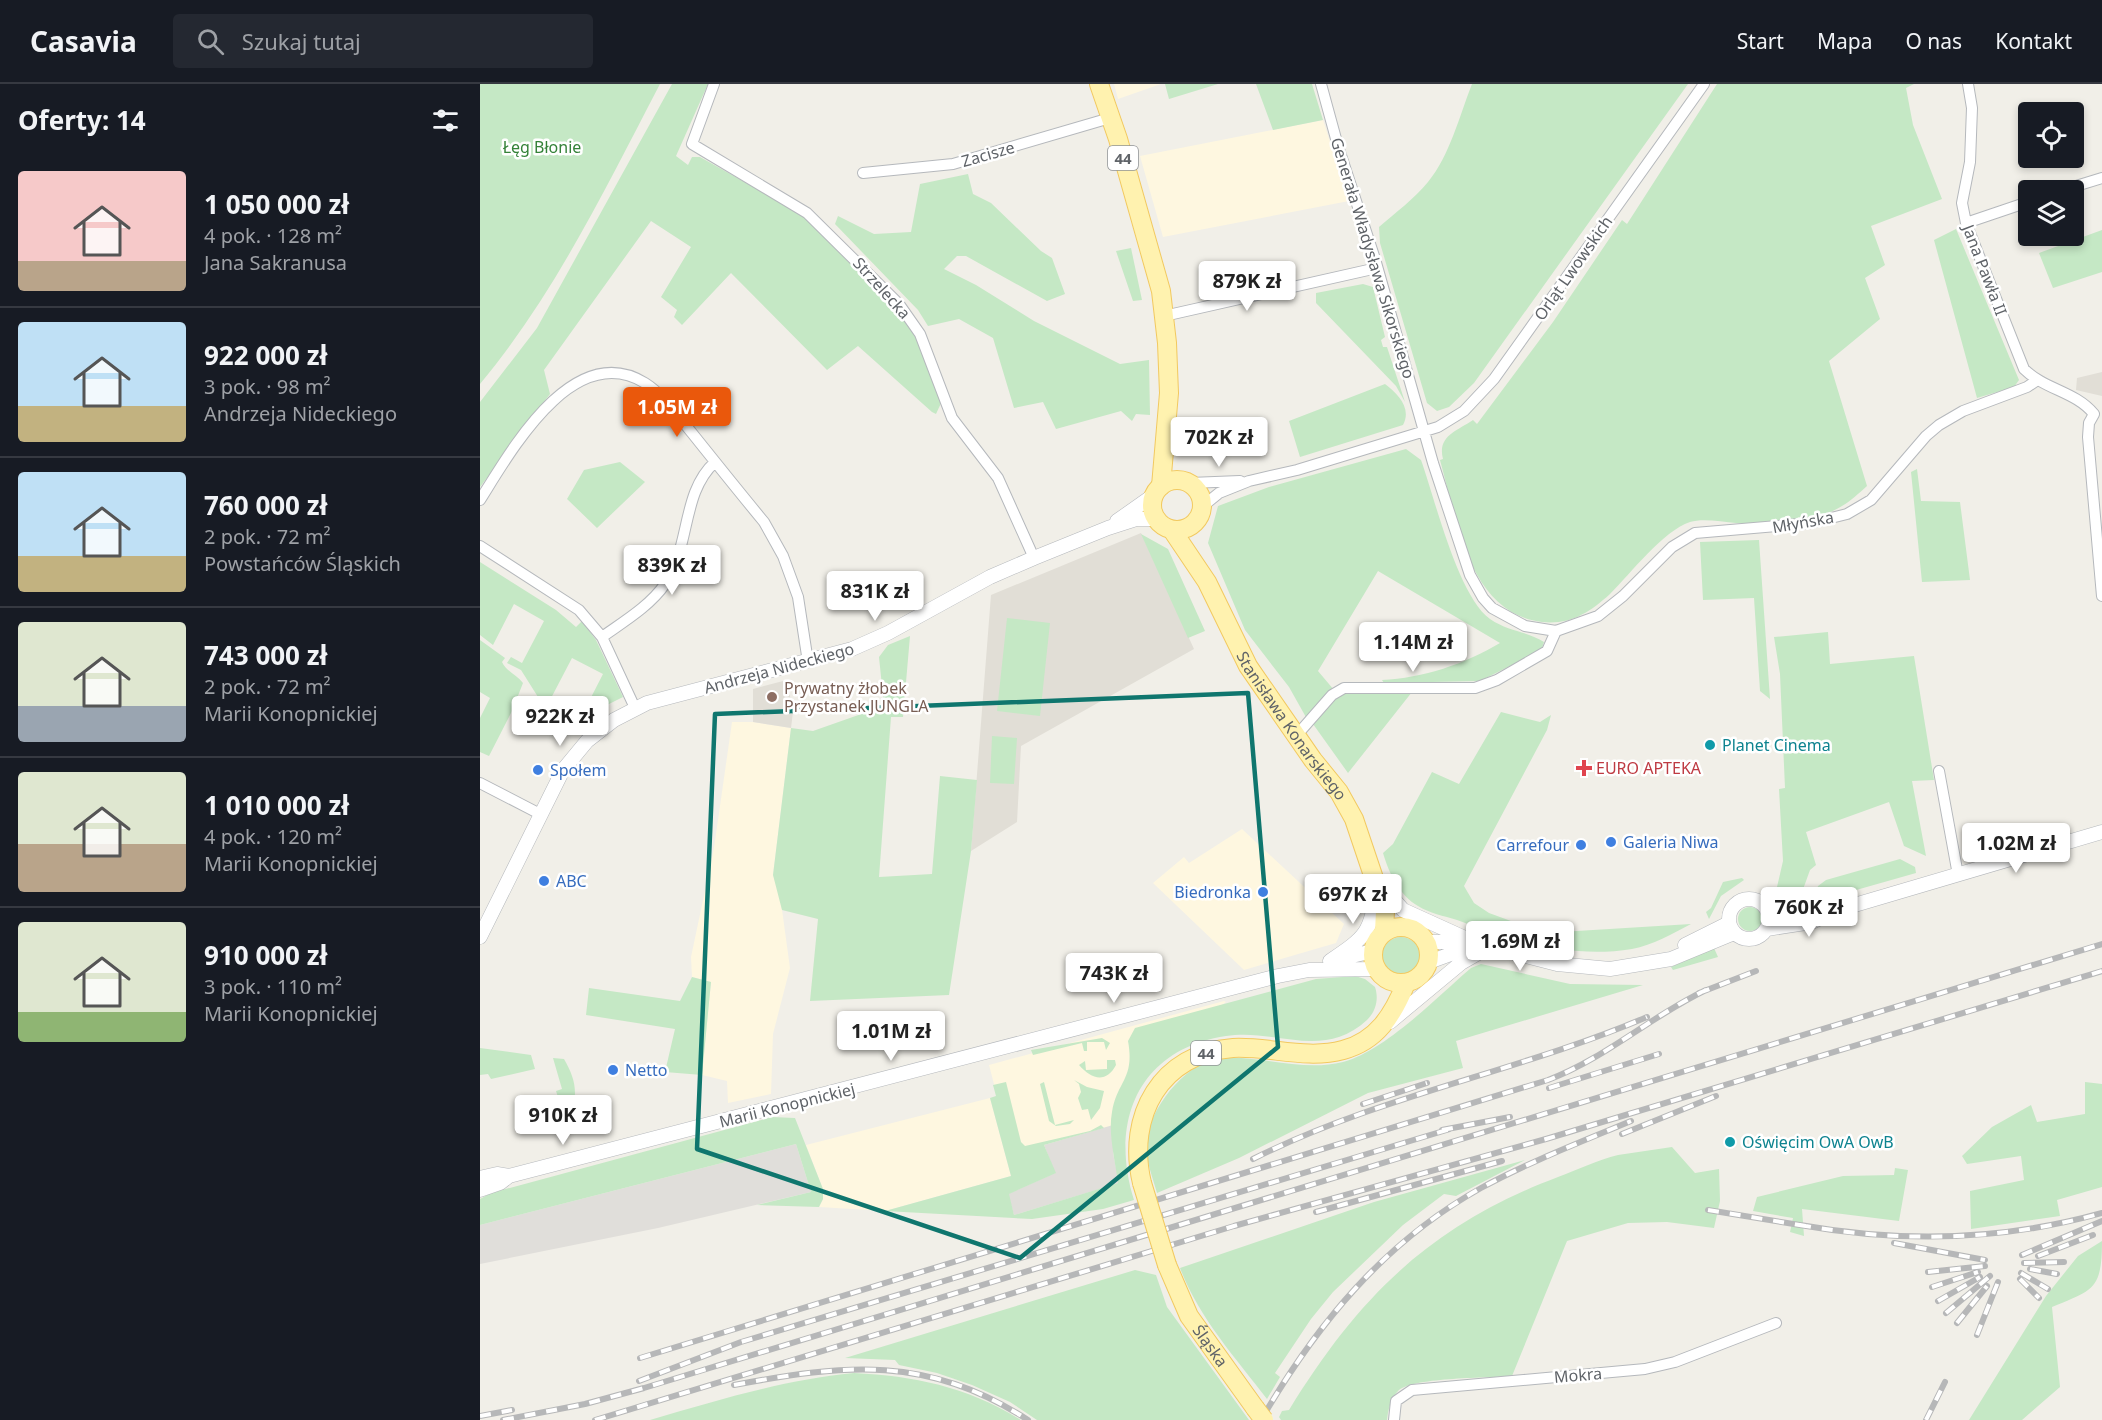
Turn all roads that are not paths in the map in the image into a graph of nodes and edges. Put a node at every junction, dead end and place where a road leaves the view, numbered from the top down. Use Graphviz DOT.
graph roads {
  1 [pos="714,84"];
  2 [pos="1321,84"];
  3 [pos="1704,84"];
  4 [pos="1968,84"];
  5 [pos="1103,87"];
  6 [pos="1110,118"];
  7 [pos="863,173"];
  8 [pos="2102,178"];
  9 [pos="2084,184"];
  10 [pos="2018,205"];
  11 [pos="1966,223"];
  12 [pos="1377,268"];
  13 [pos="1164,316"];
  14 [pos="2036,381"];
  15 [pos="2098,412"];
  16 [pos="1168,425"];
  17 [pos="1425,432"];
  18 [pos="715,462"];
  19 [pos="1249,481"];
  20 [pos="1186,482"];
  21 [pos="1158,491"];
  22 [pos="480,500"];
  23 [pos="1203,506"];
  24 [pos="1156,519"];
  25 [pos="1195,523"];
  26 [pos="1108,528"];
  27 [pos="1172,530"];
  28 [pos="480,546"];
  29 [pos="1034,558"];
  30 [pos="1207,582"];
  31 [pos="2102,596"];
  32 [pos="1556,631"];
  33 [pos="602,637"];
  34 [pos="808,662"];
  35 [pos="635,708"];
  36 [pos="1296,736"];
  37 [pos="1939,771"];
  38 [pos="480,783"];
  39 [pos="540,814"];
  40 [pos="2102,832"];
  41 [pos="1958,875"];
  42 [pos="1379,888"];
  43 [pos="1841,909"];
  44 [pos="1768,912"];
  45 [pos="1403,927"];
  46 [pos="1732,928"];
  47 [pos="1767,929"];
  48 [pos="1384,933"];
  49 [pos="480,937"];
  50 [pos="1427,942"];
  51 [pos="1477,947"];
  52 [pos="1330,961"];
  53 [pos="1429,962"];
  54 [pos="1379,966"];
  55 [pos="1309,970"];
  56 [pos="1406,983"];
  57 [pos="1383,1027"];
  58 [pos="1364,1041"];
  59 [pos="509,1176"];
  60 [pos="480,1178"];
  61 [pos="480,1190"];
  62 [pos="1776,1323"];
  63 [pos="1260,1414"];
  64 [pos="1394,1420"];
  1 -- 29 [label="street, Strzelecka"];
  2 -- 12 [label="street, Generała Władysława Sikorskiego"];
  3 -- 17 [label="street, Orląt Lwowskich"];
  4 -- 11 [label="street, Jana Pawła II"];
  5 -- 6 [label="main road, 44"];
  6 -- 7 [label="street, Zacisze"];
  6 -- 13 [label="main road, 44"];
  8 -- 9 [label="street"];
  10 -- 11 [label="street"];
  11 -- 14 [label="street, Jana Pawła II"];
  12 -- 13 [label="street"];
  12 -- 17 [label="street, Generała Władysława Sikorskiego"];
  13 -- 16 [label="main road, 44"];
  14 -- 15 [label="street"];
  14 -- 32 [label="street, Młyńska"];
  15 -- 31 [label="street"];
  16 -- 20 [label="main road, 44"];
  16 -- 21 [label="main road, 44"];
  17 -- 19 [label="street, Orląt Lwowskich"];
  17 -- 32 [label="street, Młyńska"];
  18 -- 22 [label="street"];
  18 -- 33 [label="street"];
  18 -- 34 [label="street"];
  19 -- 20 [label="street, Orląt Lwowskich"];
  19 -- 23 [label="street, Orląt Lwowskich"];
  20 -- 21 [label="main road"];
  20 -- 23 [label="main road, 44"];
  21 -- 24 [label="main road, 44"];
  21 -- 26 [label="street, Andrzeja Nideckiego"];
  23 -- 25 [label="main road"];
  24 -- 26 [label="street, Andrzeja Nideckiego"];
  24 -- 27 [label="main road, Stanisława Konarskiego"];
  25 -- 27 [label="main road"];
  25 -- 30 [label="main road, Stanisława Konarskiego"];
  26 -- 29 [label="street, Andrzeja Nideckiego"];
  27 -- 30 [label="main road, Stanisława Konarskiego"];
  28 -- 33 [label="street"];
  29 -- 34 [label="street, Andrzeja Nideckiego"];
  30 -- 36 [label="main road, Stanisława Konarskiego"];
  32 -- 36 [label="street"];
  33 -- 35 [label="street"];
  34 -- 35 [label="street, Andrzeja Nideckiego"];
  35 -- 39 [label="street, Andrzeja Nideckiego"];
  36 -- 42 [label="main road, Stanisława Konarskiego"];
  37 -- 41 [label="street"];
  38 -- 39 [label="street"];
  39 -- 49 [label="street, Andrzeja Nideckiego"];
  40 -- 41 [label="street"];
  41 -- 43 [label="street"];
  42 -- 45 [label="main road, Stanisława Konarskiego"];
  42 -- 48 [label="main road, Stanisława Konarskiego"];
  42 -- 51 [label="street"];
  42 -- 52 [label="street"];
  43 -- 44 [label="street"];
  43 -- 47 [label="street"];
  44 -- 46 [label="street"];
  44 -- 47 [label="street"];
  45 -- 48 [label="main road"];
  45 -- 50 [label="main road"];
  46 -- 47 [label="street"];
  46 -- 51 [label="street"];
  48 -- 54 [label="main road"];
  50 -- 51 [label="street"];
  50 -- 53 [label="main road"];
  51 -- 53 [label="street"];
  51 -- 57 [label="street"];
  52 -- 54 [label="street, Marii Konopnickiej"];
  52 -- 55 [label="street, Marii Konopnickiej"];
  53 -- 56 [label="main road, 44"];
  54 -- 55 [label="street, Marii Konopnickiej"];
  54 -- 56 [label="main road"];
  54 -- 58 [label="main road"];
  55 -- 59 [label="street, Marii Konopnickiej"];
  56 -- 57 [label="main road, 44"];
  57 -- 58 [label="main road, 44"];
  58 -- 63 [label="main road, Śląska / 44, bridge"];
  59 -- 60 [label="street, Marii Konopnickiej"];
  59 -- 61 [label="street, Marii Konopnickiej"];
  62 -- 64 [label="street, Mokra"];
}
